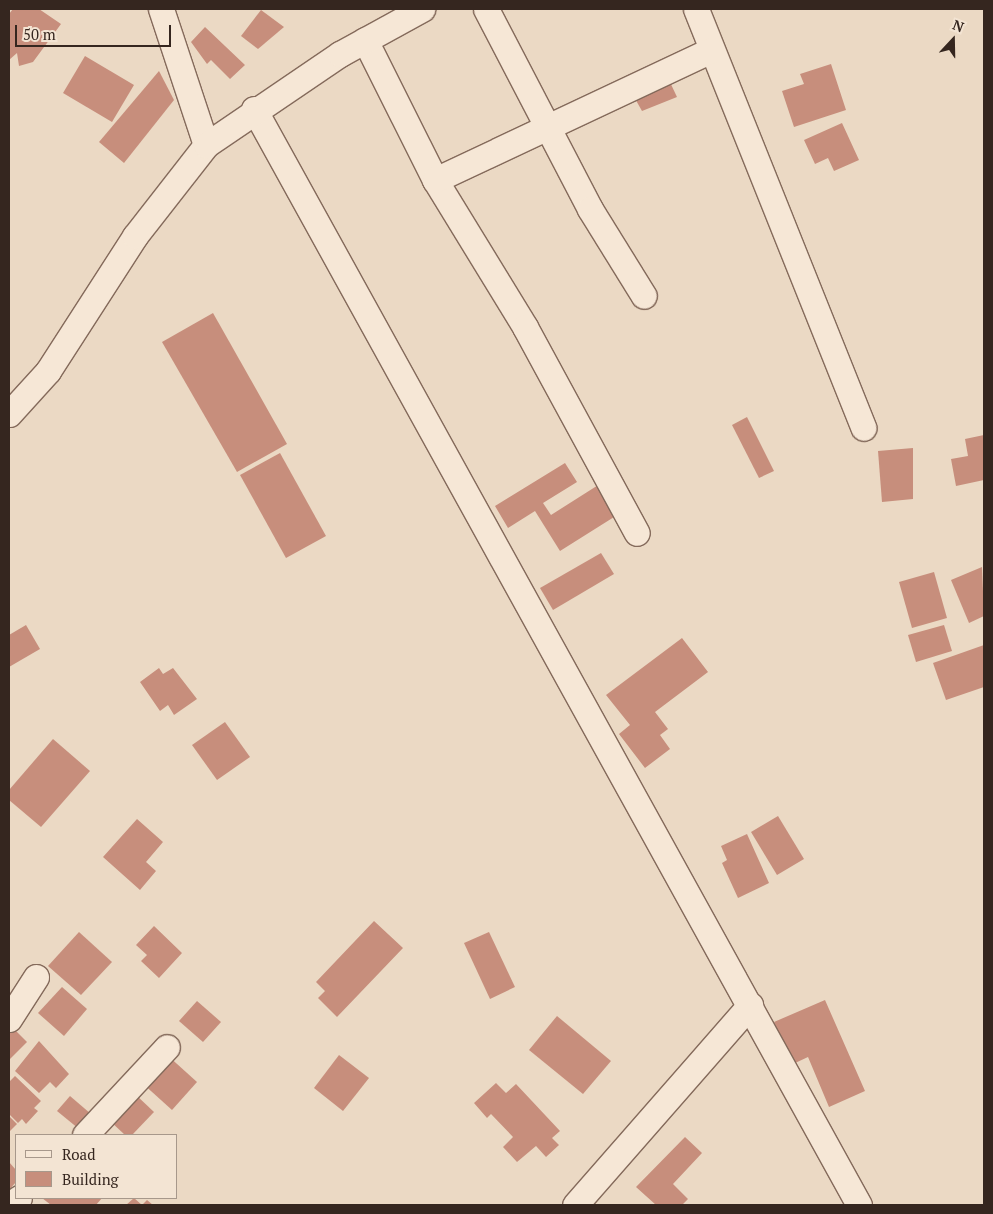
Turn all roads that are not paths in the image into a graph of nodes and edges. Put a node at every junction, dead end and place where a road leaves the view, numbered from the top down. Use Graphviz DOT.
graph roads {
  1 [pos="161,9"];
  2 [pos="422,9"];
  3 [pos="486,9"];
  4 [pos="696,9"];
  5 [pos="365,40"];
  6 [pos="711,50"];
  7 [pos="254,109"];
  8 [pos="550,129"];
  9 [pos="206,145"];
  10 [pos="435,180"];
  11 [pos="644,296"];
  12 [pos="9,414"];
  13 [pos="864,428"];
  14 [pos="637,533"];
  15 [pos="36,976"];
  16 [pos="750,1005"];
  17 [pos="9,1019"];
  18 [pos="167,1047"];
  19 [pos="86,1134"];
  20 [pos="575,1205"];
  21 [pos="859,1205"];
  1 -- 9 [label="street"];
  2 -- 5 [label="street"];
  3 -- 8 [label="street"];
  4 -- 6 [label="street"];
  5 -- 7 [label="street"];
  5 -- 10 [label="street"];
  6 -- 8 [label="street"];
  6 -- 13 [label="street"];
  7 -- 9 [label="street"];
  7 -- 16 [label="street"];
  8 -- 10 [label="street"];
  8 -- 11 [label="street"];
  9 -- 12 [label="street"];
  10 -- 14 [label="street"];
  15 -- 17 [label="street"];
  16 -- 20 [label="street"];
  16 -- 21 [label="street"];
  18 -- 19 [label="street"];
}
